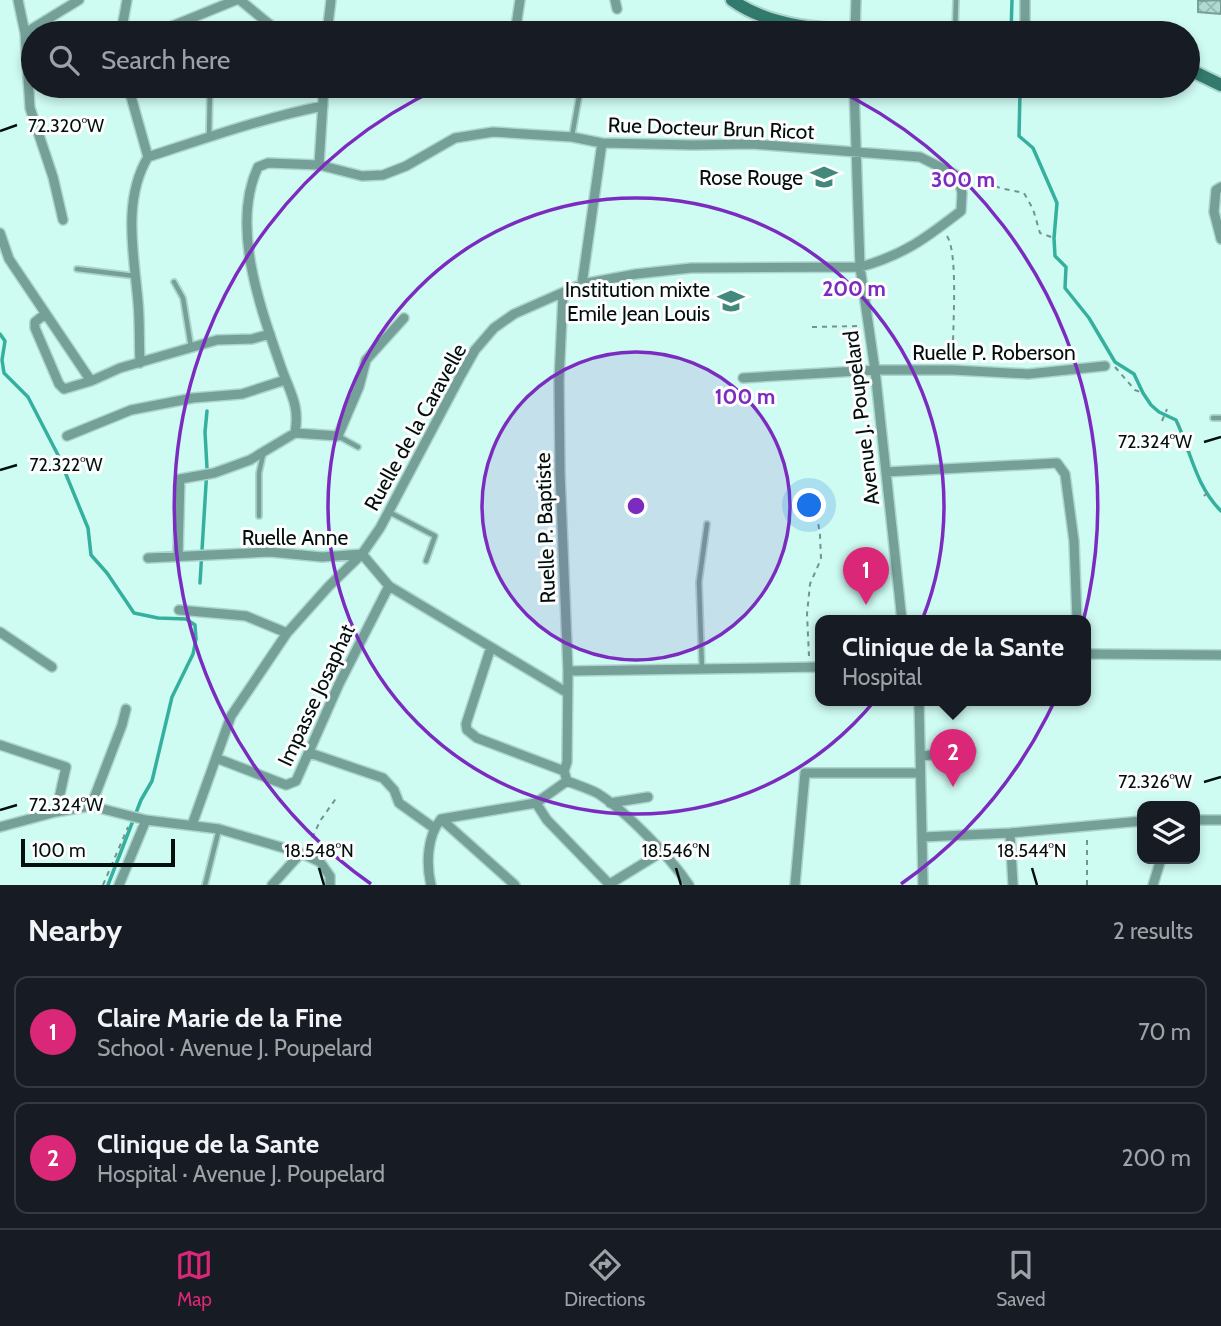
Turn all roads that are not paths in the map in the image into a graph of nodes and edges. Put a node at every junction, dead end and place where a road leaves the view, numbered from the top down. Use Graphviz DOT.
graph roads {
  1 [pos="18,0"];
  2 [pos="79,0"];
  3 [pos="127,0"];
  4 [pos="238,0"];
  5 [pos="331,0"];
  6 [pos="520,0"];
  7 [pos="732,0"];
  8 [pos="856,0"];
  9 [pos="956,0"];
  10 [pos="1025,0"];
  11 [pos="22,21"];
  12 [pos="45,21"];
  13 [pos="123,21"];
  14 [pos="185,21"];
  15 [pos="265,21"];
  16 [pos="328,21"];
  17 [pos="517,21"];
  18 [pos="774,21"];
  19 [pos="855,21"];
  20 [pos="955,21"];
  21 [pos="1025,21"];
  22 [pos="1200,75"];
  23 [pos="1221,85"];
  24 [pos="29,98"];
  25 [pos="131,98"];
  26 [pos="210,98"];
  27 [pos="323,98"];
  28 [pos="579,98"];
  29 [pos="854,98"];
  30 [pos="323,106"];
  31 [pos="209,137"];
  32 [pos="572,137"];
  33 [pos="602,142"];
  34 [pos="855,152"];
  35 [pos="148,158"];
  36 [pos="319,165"];
  37 [pos="1221,187"];
  38 [pos="63,220"];
  39 [pos="0,233"];
  40 [pos="1221,239"];
  41 [pos="860,267"];
  42 [pos="77,269"];
  43 [pos="136,276"];
  44 [pos="174,282"];
  45 [pos="582,284"];
  46 [pos="563,293"];
  47 [pos="45,313"];
  48 [pos="404,318"];
  49 [pos="270,334"];
  50 [pos="191,348"];
  51 [pos="139,363"];
  52 [pos="1105,366"];
  53 [pos="875,370"];
  54 [pos="743,378"];
  55 [pos="285,380"];
  56 [pos="91,381"];
  57 [pos="1213,418"];
  58 [pos="1221,418"];
  59 [pos="295,433"];
  60 [pos="67,436"];
  61 [pos="338,436"];
  62 [pos="358,447"];
  63 [pos="263,453"];
  64 [pos="886,472"];
  65 [pos="388,512"];
  66 [pos="259,516"];
  67 [pos="707,524"];
  68 [pos="362,554"];
  69 [pos="178,556"];
  70 [pos="148,558"];
  71 [pos="426,561"];
  72 [pos="389,586"];
  73 [pos="179,610"];
  74 [pos="901,615"];
  75 [pos="1077,615"];
  76 [pos="0,632"];
  77 [pos="287,633"];
  78 [pos="491,647"];
  79 [pos="1091,654"];
  80 [pos="1221,655"];
  81 [pos="52,667"];
  82 [pos="815,668"];
  83 [pos="702,670"];
  84 [pos="568,671"];
  85 [pos="566,692"];
  86 [pos="919,706"];
  87 [pos="126,709"];
  88 [pos="0,744"];
  89 [pos="971,751"];
  90 [pos="310,753"];
  91 [pos="920,756"];
  92 [pos="216,758"];
  93 [pos="565,767"];
  94 [pos="920,773"];
  95 [pos="566,782"];
  96 [pos="648,797"];
  97 [pos="536,803"];
  98 [pos="610,803"];
  99 [pos="91,806"];
  100 [pos="56,812"];
  101 [pos="139,818"];
  102 [pos="440,819"];
  103 [pos="1200,820"];
  104 [pos="1221,820"];
  105 [pos="1137,821"];
  106 [pos="192,825"];
  107 [pos="0,827"];
  108 [pos="434,828"];
  109 [pos="219,829"];
  110 [pos="1010,833"];
  111 [pos="923,837"];
  112 [pos="662,852"];
  113 [pos="303,853"];
  114 [pos="1159,864"];
  115 [pos="119,885"];
  116 [pos="205,885"];
  117 [pos="272,885"];
  118 [pos="330,885"];
  119 [pos="431,885"];
  120 [pos="514,885"];
  121 [pos="609,885"];
  122 [pos="688,885"];
  123 [pos="795,885"];
  124 [pos="923,885"];
  125 [pos="1013,885"];
  126 [pos="1153,885"];
  1 -- 11 [label="street"];
  2 -- 12 [label="street"];
  3 -- 13 [label="street"];
  4 -- 14 [label="street"];
  4 -- 15 [label="street"];
  5 -- 16 [label="street"];
  6 -- 17 [label="street"];
  7 -- 18 [label="main road"];
  8 -- 19 [label="street"];
  9 -- 20 [label="lane"];
  10 -- 21 [label="street"];
  22 -- 23 [label="main road"];
  24 -- 38 [label="street"];
  25 -- 35 [label="street"];
  26 -- 31 [label="lane"];
  27 -- 30 [label="street"];
  28 -- 32 [label="lane"];
  29 -- 34 [label="street, Avenue J. Poupelard"];
  30 -- 31 [label="street"];
  30 -- 36 [label="street"];
  31 -- 35 [label="street"];
  32 -- 33 [label="street, Rue Docteur Brun Ricot"];
  32 -- 36 [label="street, Rue Docteur Brun Ricot"];
  33 -- 34 [label="street, Rue Docteur Brun Ricot"];
  33 -- 45 [label="street"];
  34 -- 41 [label="street, Avenue J. Poupelard"];
  34 -- 41 [label="street, Rue Docteur Brun Ricot"];
  35 -- 43 [label="street"];
  36 -- 49 [label="street, Rue Docteur Brun Ricot"];
  37 -- 40 [label="street"];
  39 -- 47 [label="street"];
  41 -- 45 [label="street, Ruelle de la Caravelle"];
  41 -- 53 [label="street, Avenue J. Poupelard"];
  42 -- 43 [label="lane"];
  43 -- 51 [label="street"];
  44 -- 50 [label="lane"];
  45 -- 46 [label="street, Ruelle de la Caravelle"];
  46 -- 65 [label="street, Ruelle de la Caravelle"];
  46 -- 84 [label="street, Ruelle P. Baptiste"];
  47 -- 56 [label="street"];
  47 -- 56 [label="street"];
  48 -- 61 [label="street"];
  49 -- 50 [label="street"];
  49 -- 55 [label="street, Rue Docteur Brun Ricot"];
  50 -- 51 [label="street"];
  51 -- 56 [label="street"];
  52 -- 53 [label="street, Ruelle P. Roberson"];
  53 -- 54 [label="street, Ruelle P. Roberson"];
  53 -- 64 [label="street, Avenue J. Poupelard"];
  55 -- 59 [label="street, Rue Docteur Brun Ricot"];
  55 -- 60 [label="street"];
  57 -- 58 [label="lane"];
  59 -- 61 [label="street"];
  59 -- 63 [label="street"];
  61 -- 62 [label="lane"];
  63 -- 66 [label="lane"];
  63 -- 69 [label="street"];
  64 -- 74 [label="street, Avenue J. Poupelard"];
  64 -- 75 [label="street"];
  65 -- 68 [label="street, Ruelle de la Caravelle"];
  65 -- 71 [label="lane"];
  67 -- 83 [label="lane"];
  68 -- 69 [label="street, Ruelle Anne"];
  68 -- 72 [label="street, Ruelle Anne"];
  68 -- 77 [label="street, Ruelle de la Caravelle"];
  69 -- 70 [label="street, Ruelle Anne"];
  72 -- 78 [label="street, Ruelle Anne"];
  72 -- 90 [label="street, Impasse Josaphat"];
  73 -- 77 [label="street"];
  76 -- 81 [label="street"];
  77 -- 92 [label="street, Ruelle de la Caravelle"];
  78 -- 85 [label="street, Ruelle Anne"];
  78 -- 93 [label="street"];
  79 -- 80 [label="street"];
  82 -- 83 [label="street"];
  83 -- 84 [label="street"];
  84 -- 85 [label="street, Ruelle P. Baptiste"];
  85 -- 93 [label="street, Ruelle P. Baptiste"];
  86 -- 91 [label="street"];
  87 -- 99 [label="street"];
  88 -- 100 [label="street"];
  89 -- 91 [label="street"];
  90 -- 92 [label="street, Impasse Josaphat"];
  90 -- 108 [label="street"];
  91 -- 94 [label="street"];
  92 -- 106 [label="street, Ruelle de la Caravelle"];
  93 -- 95 [label="street, Ruelle P. Baptiste"];
  94 -- 111 [label="street"];
  94 -- 123 [label="street"];
  95 -- 97 [label="street"];
  95 -- 98 [label="street"];
  96 -- 98 [label="street"];
  97 -- 102 [label="street"];
  97 -- 121 [label="street"];
  98 -- 112 [label="street"];
  99 -- 100 [label="street"];
  99 -- 101 [label="street"];
  100 -- 107 [label="street"];
  101 -- 106 [label="street"];
  101 -- 115 [label="street"];
  102 -- 108 [label="street"];
  102 -- 120 [label="street"];
  103 -- 104 [label="street"];
  105 -- 110 [label="street"];
  106 -- 109 [label="street"];
  108 -- 119 [label="street"];
  109 -- 113 [label="street"];
  109 -- 116 [label="lane"];
  110 -- 111 [label="street"];
  110 -- 125 [label="street"];
  111 -- 124 [label="street"];
  112 -- 121 [label="street"];
  112 -- 122 [label="street"];
  113 -- 117 [label="street"];
  113 -- 118 [label="street"];
  114 -- 126 [label="street"];
}
